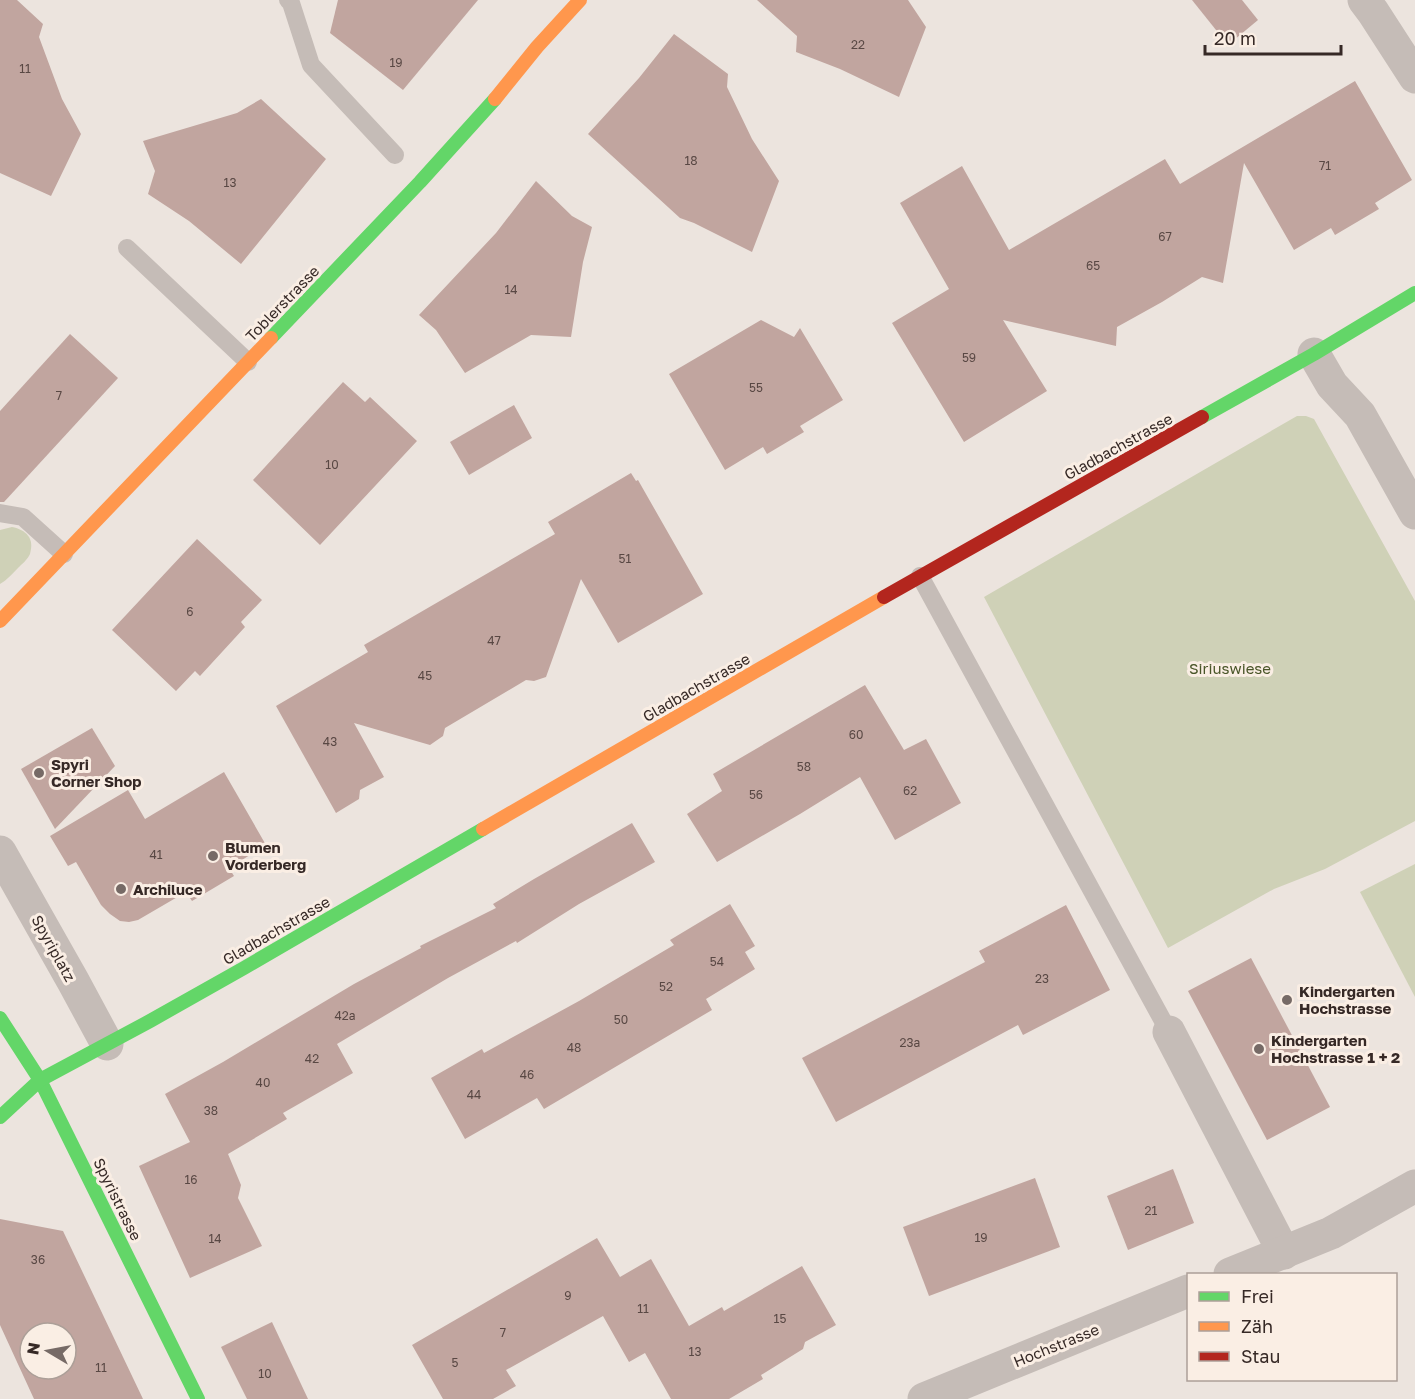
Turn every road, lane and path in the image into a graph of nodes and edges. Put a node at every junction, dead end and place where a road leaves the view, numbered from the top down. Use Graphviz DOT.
graph roads {
  1 [pos="288,0"];
  2 [pos="580,0"];
  3 [pos="1364,0"];
  4 [pos="1415,77"];
  5 [pos="395,155"];
  6 [pos="126,248"];
  7 [pos="1415,293"];
  8 [pos="1314,354"];
  9 [pos="248,362"];
  10 [pos="0,513"];
  11 [pos="1415,513"];
  12 [pos="64,554"];
  13 [pos="920,576"];
  14 [pos="2,616"];
  15 [pos="0,852"];
  16 [pos="0,1018"];
  17 [pos="1169,1032"];
  18 [pos="107,1044"];
  19 [pos="40,1080"];
  20 [pos="0,1117"];
  21 [pos="1415,1186"];
  22 [pos="1284,1253"];
  23 [pos="1235,1273"];
  24 [pos="1187,1292"];
  25 [pos="198,1399"];
  26 [pos="924,1399"];
  1 -- 5 [label="lane"];
  2 -- 9 [label="street, Toblerstrasse"];
  3 -- 4 [label="street"];
  6 -- 9 [label="lane"];
  7 -- 8 [label="street, Gladbachstrasse"];
  8 -- 11 [label="street"];
  8 -- 13 [label="street, Gladbachstrasse"];
  9 -- 12 [label="street, Toblerstrasse"];
  10 -- 12 [label="lane"];
  12 -- 14 [label="street, Toblerstrasse"];
  13 -- 17 [label="lane"];
  13 -- 18 [label="street, Gladbachstrasse"];
  15 -- 18 [label="street, Spyriplatz"];
  16 -- 19 [label="street, Spyristrasse"];
  17 -- 22 [label="street"];
  18 -- 19 [label="street, Gladbachstrasse"];
  19 -- 20 [label="street, Gladbachstrasse"];
  19 -- 25 [label="street, Spyristrasse"];
  21 -- 22 [label="street"];
  22 -- 23 [label="street"];
  24 -- 26 [label="street, Hochstrasse"];
}
